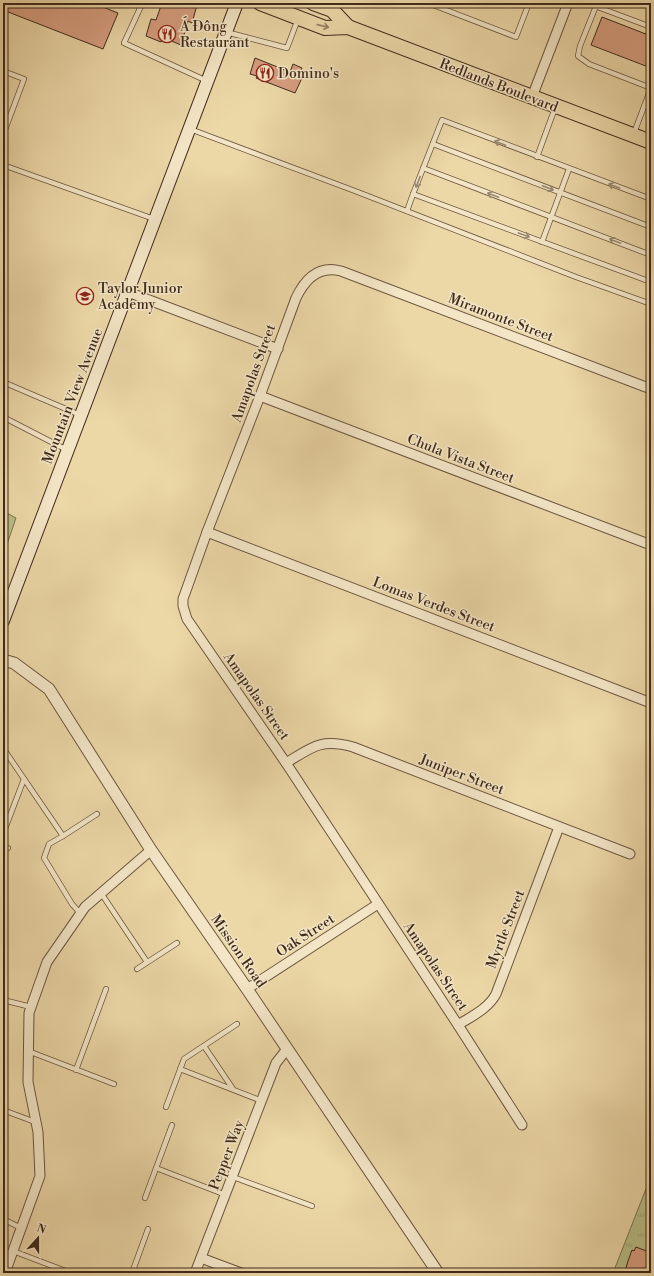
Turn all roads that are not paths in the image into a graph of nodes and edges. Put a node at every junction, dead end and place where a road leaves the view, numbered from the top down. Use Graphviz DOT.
graph roads {
  1 [pos="138,3"];
  2 [pos="237,3"];
  3 [pos="260,3"];
  4 [pos="313,3"];
  5 [pos="428,3"];
  6 [pos="530,3"];
  7 [pos="568,3"];
  8 [pos="587,3"];
  9 [pos="596,6"];
  10 [pos="299,18"];
  11 [pos="348,27"];
  12 [pos="651,27"];
  13 [pos="226,32"];
  14 [pos="3,71"];
  15 [pos="208,81"];
  16 [pos="651,88"];
  17 [pos="532,98"];
  18 [pos="556,106"];
  19 [pos="190,129"];
  20 [pos="3,135"];
  21 [pos="633,135"];
  22 [pos="651,142"];
  23 [pos="433,144"];
  24 [pos="537,157"];
  25 [pos="3,165"];
  26 [pos="423,168"];
  27 [pos="569,169"];
  28 [pos="560,192"];
  29 [pos="414,194"];
  30 [pos="651,200"];
  31 [pos="407,211"];
  32 [pos="551,217"];
  33 [pos="155,219"];
  34 [pos="651,227"];
  35 [pos="542,242"];
  36 [pos="651,255"];
  37 [pos="341,271"];
  38 [pos="651,282"];
  39 [pos="128,292"];
  40 [pos="651,304"];
  41 [pos="278,349"];
  42 [pos="3,382"];
  43 [pos="651,389"];
  44 [pos="260,396"];
  45 [pos="81,415"];
  46 [pos="3,417"];
  47 [pos="68,450"];
  48 [pos="207,532"];
  49 [pos="651,545"];
  50 [pos="7,596"];
  51 [pos="3,621"];
  52 [pos="3,660"];
  53 [pos="651,703"];
  54 [pos="3,750"];
  55 [pos="286,763"];
  56 [pos="24,779"];
  57 [pos="97,814"];
  58 [pos="559,827"];
  59 [pos="3,834"];
  60 [pos="63,836"];
  61 [pos="3,846"];
  62 [pos="8,848"];
  63 [pos="151,850"];
  64 [pos="630,854"];
  65 [pos="101,893"];
  66 [pos="378,904"];
  67 [pos="80,913"];
  68 [pos="177,943"];
  69 [pos="148,962"];
  70 [pos="137,968"];
  71 [pos="247,989"];
  72 [pos="106,990"];
  73 [pos="3,1000"];
  74 [pos="31,1007"];
  75 [pos="237,1024"];
  76 [pos="458,1025"];
  77 [pos="204,1046"];
  78 [pos="287,1049"];
  79 [pos="28,1051"];
  80 [pos="180,1069"];
  81 [pos="76,1070"];
  82 [pos="114,1084"];
  83 [pos="234,1090"];
  84 [pos="262,1101"];
  85 [pos="166,1107"];
  86 [pos="3,1110"];
  87 [pos="36,1122"];
  88 [pos="172,1125"];
  89 [pos="522,1125"];
  90 [pos="156,1168"];
  91 [pos="233,1177"];
  92 [pos="226,1195"];
  93 [pos="145,1198"];
  94 [pos="312,1206"];
  95 [pos="3,1219"];
  96 [pos="21,1228"];
  97 [pos="148,1229"];
  98 [pos="13,1251"];
  99 [pos="201,1258"];
  100 [pos="63,1271"];
  101 [pos="5,1273"];
  102 [pos="71,1273"];
  103 [pos="132,1273"];
  104 [pos="195,1273"];
  105 [pos="241,1273"];
  106 [pos="438,1273"];
  1 -- 15 [label="lane"];
  2 -- 13 [label="main road, Mountain View Avenue"];
  3 -- 10 [label="main road, Redlands Boulevard"];
  4 -- 11 [label="main road, Redlands Boulevard"];
  5 -- 6 [label="lane"];
  7 -- 17 [label="street"];
  8 -- 9 [label="lane"];
  9 -- 12 [label="lane"];
  9 -- 16 [label="lane"];
  10 -- 11 [label="main road, Redlands Boulevard, one-way"];
  10 -- 13 [label="lane"];
  11 -- 17 [label="main road, Redlands Boulevard"];
  13 -- 15 [label="main road, Mountain View Avenue"];
  14 -- 20 [label="lane"];
  15 -- 19 [label="main road, Mountain View Avenue"];
  16 -- 21 [label="lane"];
  17 -- 18 [label="main road, Redlands Boulevard"];
  18 -- 21 [label="main road, Redlands Boulevard"];
  18 -- 24 [label="lane"];
  19 -- 31 [label="lane"];
  19 -- 33 [label="main road, Mountain View Avenue"];
  21 -- 22 [label="main road, Redlands Boulevard"];
  24 -- 23 [label="lane, one-way"];
  23 -- 26 [label="lane"];
  23 -- 28 [label="lane, one-way"];
  24 -- 27 [label="lane"];
  25 -- 33 [label="lane"];
  26 -- 29 [label="lane, one-way"];
  32 -- 26 [label="lane, one-way"];
  27 -- 28 [label="lane"];
  30 -- 27 [label="lane, one-way"];
  28 -- 32 [label="lane"];
  28 -- 34 [label="lane"];
  29 -- 31 [label="lane"];
  29 -- 35 [label="lane, one-way"];
  31 -- 40 [label="lane"];
  32 -- 35 [label="lane"];
  36 -- 32 [label="lane, one-way"];
  33 -- 39 [label="main road, Mountain View Avenue"];
  35 -- 38 [label="lane"];
  37 -- 41 [label="street, Amapolas Street"];
  37 -- 43 [label="street, Miramonte Street"];
  39 -- 41 [label="street"];
  39 -- 45 [label="main road, Mountain View Avenue"];
  41 -- 44 [label="street, Amapolas Street"];
  42 -- 45 [label="lane"];
  44 -- 48 [label="street, Amapolas Street"];
  44 -- 49 [label="street, Chula Vista Street"];
  45 -- 47 [label="main road, Mountain View Avenue"];
  46 -- 47 [label="lane"];
  47 -- 50 [label="main road, Mountain View Avenue"];
  48 -- 53 [label="street, Lomas Verdes Street"];
  48 -- 55 [label="street, Amapolas Street"];
  50 -- 51 [label="main road, Mountain View Avenue"];
  52 -- 63 [label="street, Mission Road"];
  54 -- 56 [label="lane"];
  55 -- 58 [label="street, Juniper Street"];
  55 -- 66 [label="street, Amapolas Street"];
  56 -- 59 [label="lane"];
  56 -- 60 [label="lane"];
  57 -- 60 [label="lane"];
  58 -- 64 [label="street, Juniper Street"];
  58 -- 76 [label="street, Myrtle Street"];
  60 -- 67 [label="lane"];
  61 -- 62 [label="lane"];
  63 -- 65 [label="street"];
  63 -- 71 [label="street, Mission Road"];
  65 -- 67 [label="street"];
  65 -- 69 [label="lane"];
  66 -- 71 [label="street, Oak Street"];
  66 -- 76 [label="street, Amapolas Street"];
  67 -- 74 [label="street"];
  68 -- 69 [label="lane"];
  69 -- 70 [label="lane"];
  71 -- 78 [label="street, Mission Road"];
  72 -- 81 [label="lane"];
  73 -- 74 [label="lane"];
  74 -- 79 [label="street"];
  75 -- 77 [label="lane"];
  76 -- 89 [label="street, Amapolas Street"];
  77 -- 80 [label="lane"];
  77 -- 83 [label="lane"];
  78 -- 84 [label="street, Pepper Way"];
  78 -- 106 [label="street, Mission Road"];
  79 -- 81 [label="lane"];
  79 -- 87 [label="street"];
  80 -- 83 [label="lane"];
  80 -- 85 [label="lane"];
  81 -- 82 [label="lane"];
  83 -- 84 [label="lane"];
  84 -- 91 [label="street, Pepper Way"];
  86 -- 87 [label="lane"];
  87 -- 96 [label="street"];
  88 -- 90 [label="lane"];
  90 -- 92 [label="lane"];
  90 -- 93 [label="lane"];
  91 -- 92 [label="street, Pepper Way"];
  91 -- 94 [label="lane"];
  92 -- 99 [label="street, Pepper Way"];
  95 -- 96 [label="lane"];
  96 -- 98 [label="street"];
  97 -- 103 [label="lane"];
  98 -- 100 [label="lane"];
  98 -- 101 [label="street"];
  99 -- 104 [label="street, Pepper Way"];
  99 -- 105 [label="street"];
  100 -- 102 [label="lane"];
}
